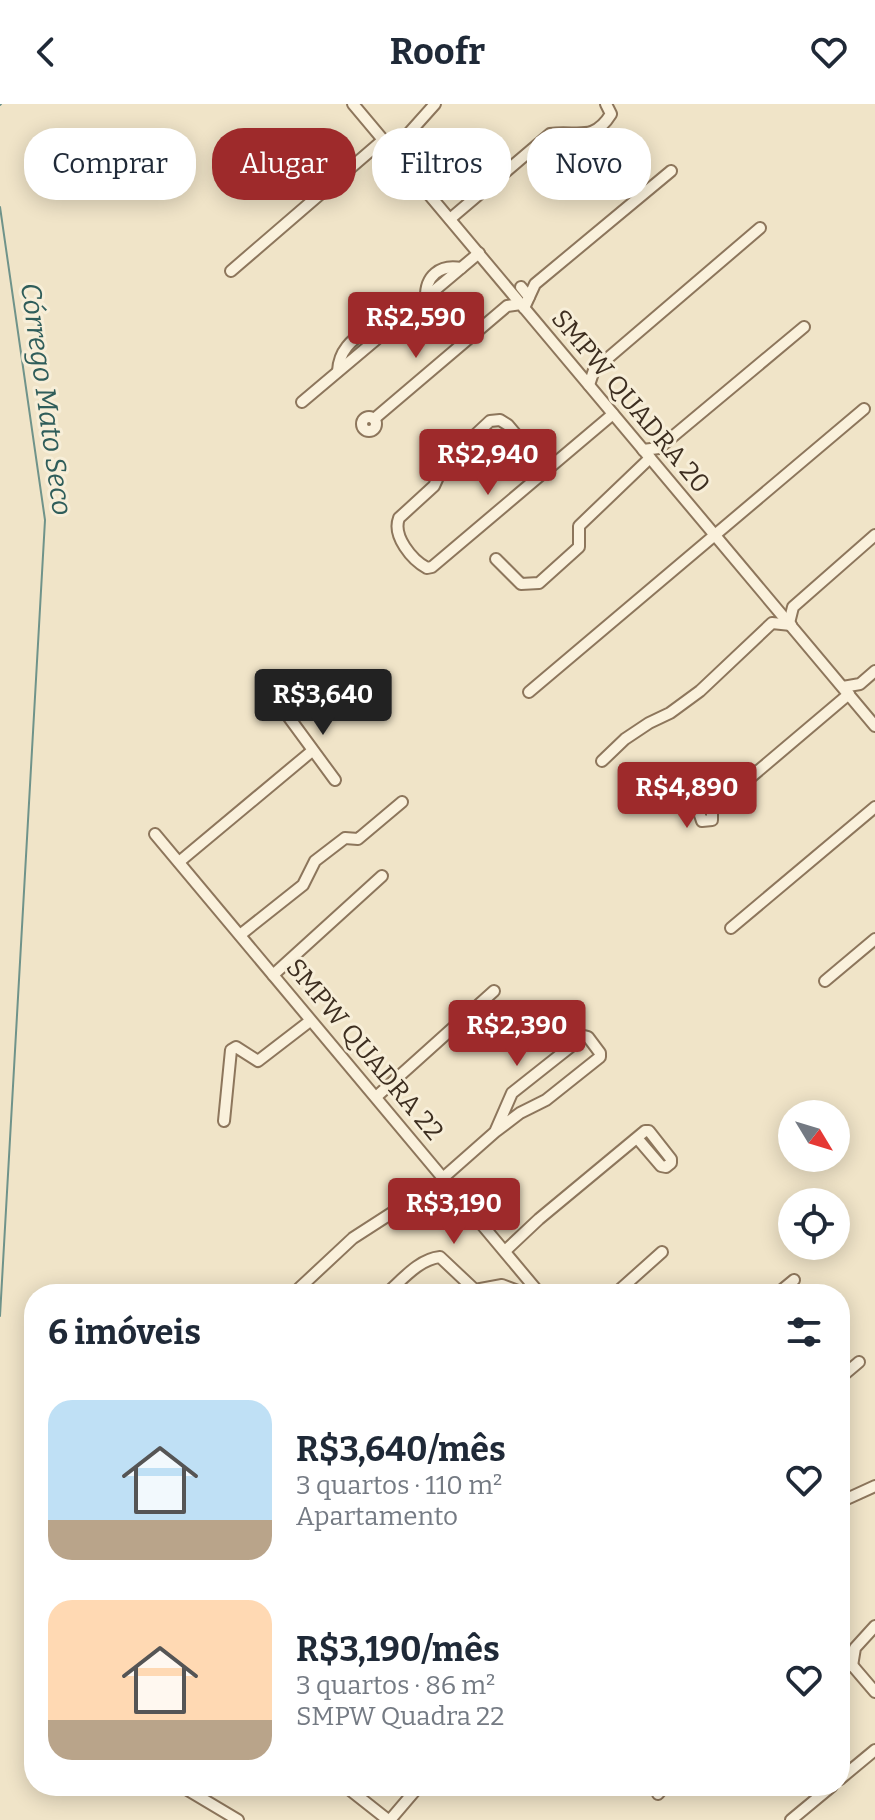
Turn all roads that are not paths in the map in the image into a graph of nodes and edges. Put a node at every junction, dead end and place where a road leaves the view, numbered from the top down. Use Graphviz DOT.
graph roads {
  1 [pos="353,104"];
  2 [pos="435,104"];
  3 [pos="606,104"];
  4 [pos="373,128"];
  5 [pos="414,128"];
  6 [pos="372,149"];
  7 [pos="671,171"];
  8 [pos="434,200"];
  9 [pos="450,219"];
  10 [pos="760,228"];
  11 [pos="479,253"];
  12 [pos="231,271"];
  13 [pos="535,284"];
  14 [pos="514,290"];
  15 [pos="525,303"];
  16 [pos="507,306"];
  17 [pos="804,327"];
  18 [pos="594,370"];
  19 [pos="577,371"];
  20 [pos="589,385"];
  21 [pos="302,402"];
  22 [pos="864,409"];
  23 [pos="613,414"];
  24 [pos="374,419"];
  25 [pos="649,457"];
  26 [pos="546,470"];
  27 [pos="875,535"];
  28 [pos="716,536"];
  29 [pos="496,559"];
  30 [pos="776,607"];
  31 [pos="793,607"];
  32 [pos="772,623"];
  33 [pos="790,624"];
  34 [pos="875,671"];
  35 [pos="529,692"];
  36 [pos="849,694"];
  37 [pos="285,712"];
  38 [pos="875,726"];
  39 [pos="312,751"];
  40 [pos="602,761"];
  41 [pos="335,780"];
  42 [pos="402,802"];
  43 [pos="875,807"];
  44 [pos="712,810"];
  45 [pos="155,834"];
  46 [pos="179,862"];
  47 [pos="382,876"];
  48 [pos="731,928"];
  49 [pos="240,935"];
  50 [pos="875,939"];
  51 [pos="273,975"];
  52 [pos="825,981"];
  53 [pos="494,991"];
  54 [pos="310,1021"];
  55 [pos="376,1097"];
  56 [pos="224,1121"];
  57 [pos="495,1132"];
  58 [pos="640,1142"];
  59 [pos="444,1177"];
  60 [pos="455,1192"];
  61 [pos="505,1251"];
  62 [pos="662,1252"];
  63 [pos="794,1280"];
  64 [pos="304,1284"];
  65 [pos="397,1284"];
  66 [pos="469,1284"];
  67 [pos="532,1284"];
  68 [pos="626,1284"];
  69 [pos="789,1284"];
  70 [pos="859,1362"];
  71 [pos="850,1370"];
  72 [pos="875,1486"];
  73 [pos="850,1497"];
  74 [pos="875,1626"];
  75 [pos="850,1653"];
  76 [pos="850,1665"];
  77 [pos="875,1692"];
  78 [pos="875,1750"];
  79 [pos="850,1771"];
  80 [pos="198,1796"];
  81 [pos="358,1796"];
  82 [pos="410,1796"];
  83 [pos="820,1796"];
  84 [pos="238,1820"];
  85 [pos="389,1820"];
  86 [pos="791,1820"];
  1 -- 4 [label="street, SMPW QUADRA 20"];
  2 -- 5 [label="street"];
  3 -- 9 [label="street"];
  6 -- 12 [label="street"];
  7 -- 13 [label="street"];
  8 -- 9 [label="street, SMPW QUADRA 20"];
  9 -- 11 [label="street, SMPW QUADRA 20"];
  10 -- 18 [label="street"];
  11 -- 14 [label="street, SMPW QUADRA 20"];
  11 -- 21 [label="street"];
  13 -- 14 [label="street"];
  13 -- 15 [label="street"];
  14 -- 15 [label="street, SMPW QUADRA 20"];
  14 -- 16 [label="street"];
  15 -- 16 [label="street"];
  15 -- 19 [label="street, SMPW QUADRA 20"];
  16 -- 24 [label="street"];
  17 -- 25 [label="street"];
  18 -- 19 [label="street"];
  18 -- 20 [label="street"];
  19 -- 20 [label="street, SMPW QUADRA 20"];
  20 -- 23 [label="street, SMPW QUADRA 20"];
  22 -- 28 [label="street"];
  23 -- 25 [label="street, SMPW QUADRA 20"];
  23 -- 26 [label="street"];
  25 -- 28 [label="street, SMPW QUADRA 20"];
  25 -- 29 [label="street"];
  26 -- 26 [label="street"];
  27 -- 31 [label="street"];
  28 -- 30 [label="street, SMPW QUADRA 20"];
  28 -- 35 [label="street"];
  30 -- 31 [label="street"];
  30 -- 32 [label="street"];
  30 -- 33 [label="street, SMPW QUADRA 20"];
  31 -- 33 [label="street"];
  32 -- 33 [label="street"];
  32 -- 40 [label="street"];
  33 -- 36 [label="street, SMPW QUADRA 20"];
  34 -- 36 [label="street"];
  36 -- 38 [label="street, SMPW QUADRA 20"];
  36 -- 44 [label="street"];
  37 -- 39 [label="street"];
  39 -- 41 [label="street"];
  39 -- 46 [label="street"];
  42 -- 49 [label="street"];
  43 -- 48 [label="street"];
  45 -- 46 [label="street, SMPW QUADRA 22"];
  46 -- 49 [label="street, SMPW QUADRA 22"];
  47 -- 51 [label="street"];
  49 -- 51 [label="street, SMPW QUADRA 22"];
  50 -- 52 [label="street"];
  51 -- 54 [label="street, SMPW QUADRA 22"];
  53 -- 55 [label="street"];
  54 -- 55 [label="street, SMPW QUADRA 22"];
  54 -- 56 [label="street"];
  55 -- 59 [label="street, SMPW QUADRA 22"];
  57 -- 57 [label="street"];
  57 -- 59 [label="street"];
  58 -- 58 [label="street"];
  58 -- 61 [label="street"];
  59 -- 60 [label="street, SMPW QUADRA 22"];
  60 -- 61 [label="street, SMPW QUADRA 22"];
  60 -- 64 [label="street"];
  61 -- 67 [label="street, SMPW QUADRA 22"];
  62 -- 68 [label="street"];
  63 -- 69 [label="street"];
  65 -- 66 [label="street"];
  70 -- 71 [label="street"];
  72 -- 73 [label="street"];
  74 -- 75 [label="street"];
  76 -- 77 [label="street"];
  78 -- 79 [label="street"];
  80 -- 84 [label="street"];
  81 -- 85 [label="street"];
  82 -- 85 [label="street"];
  83 -- 86 [label="street"];
}
